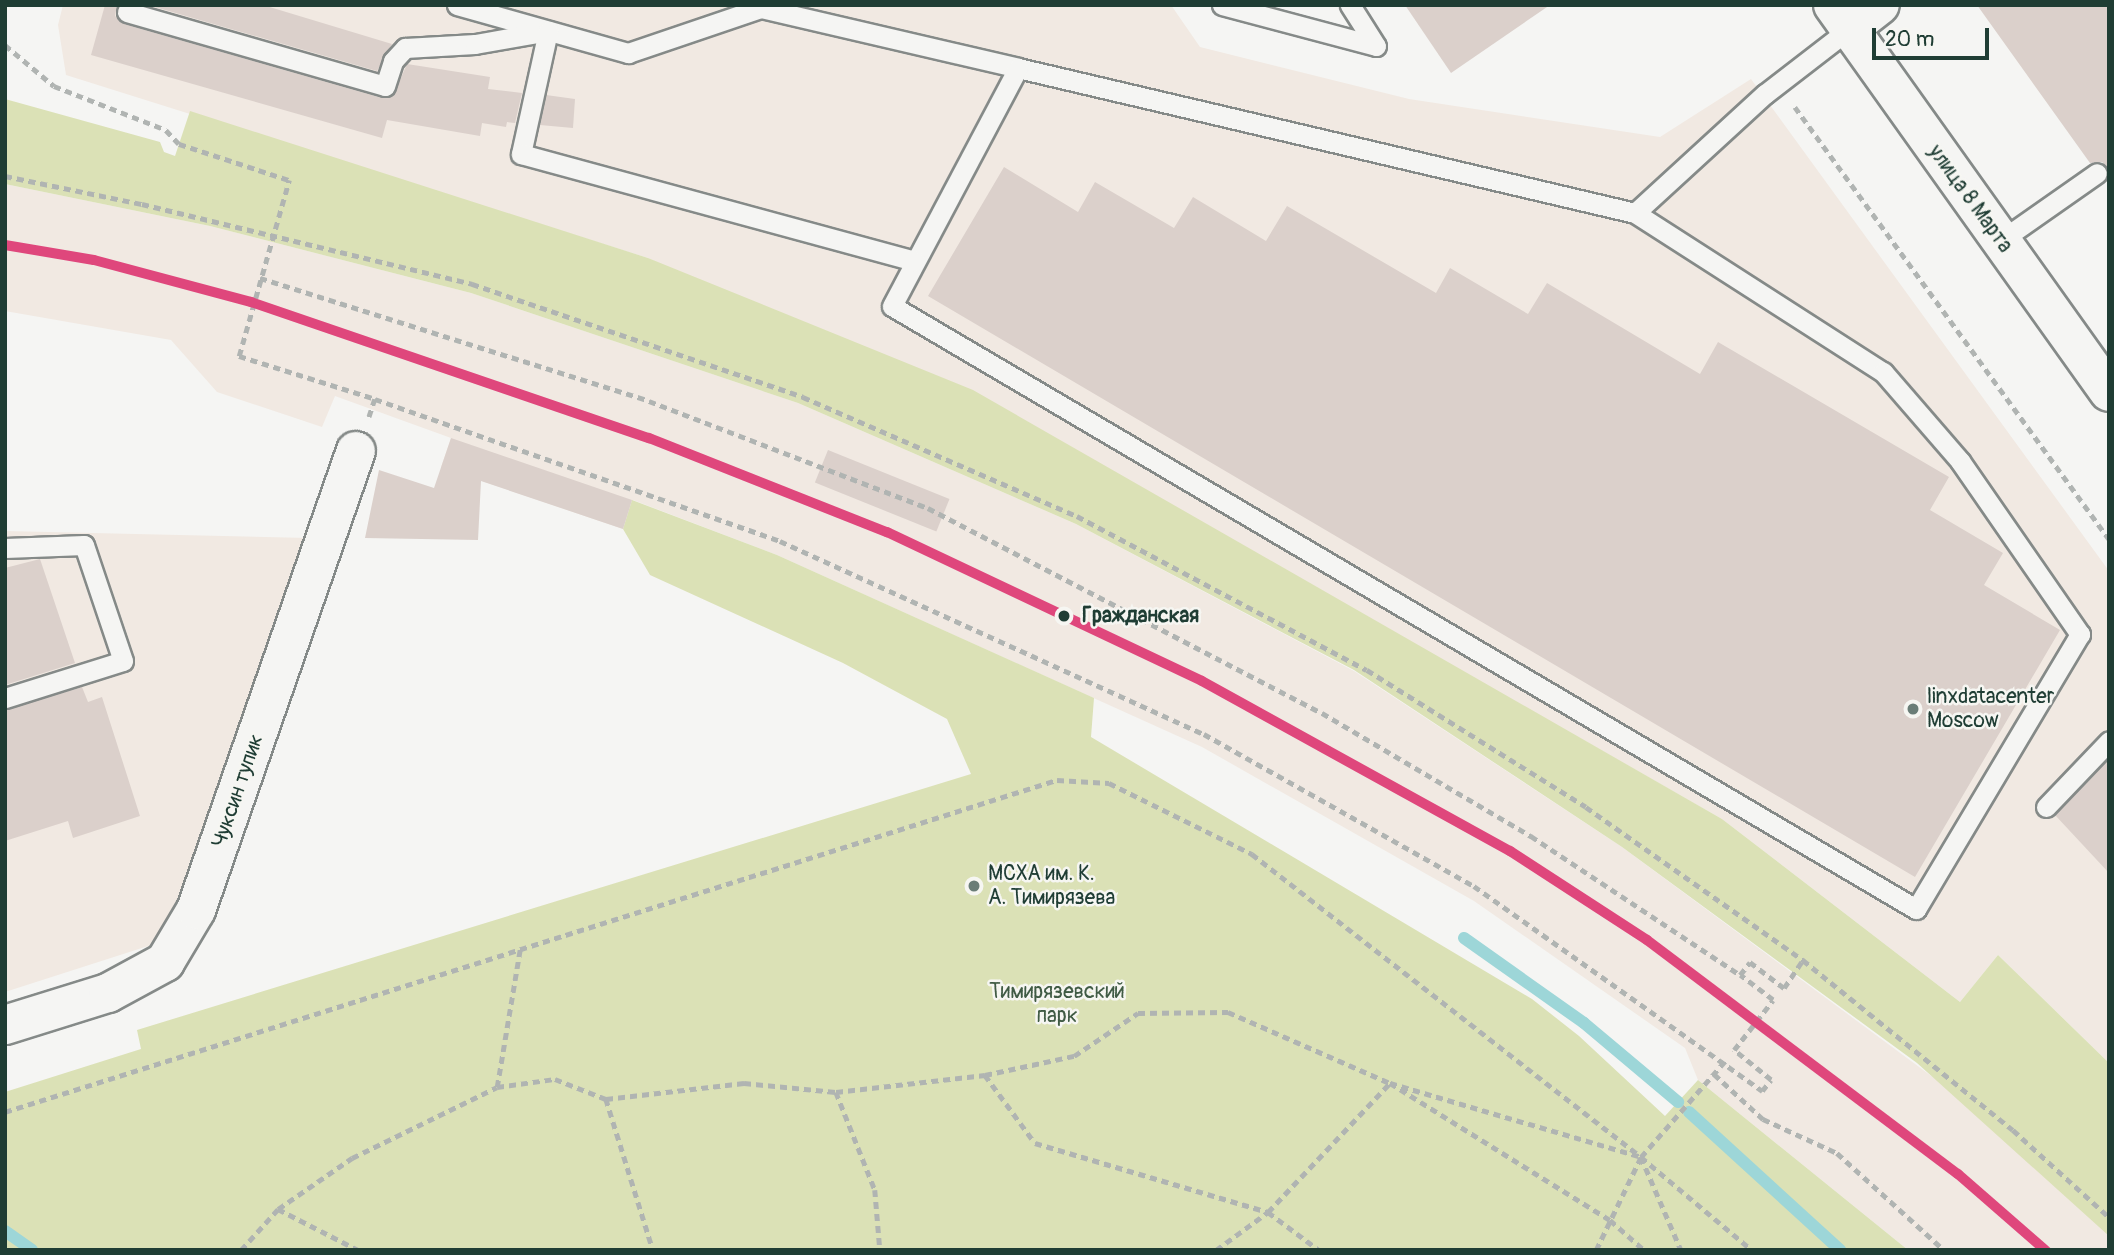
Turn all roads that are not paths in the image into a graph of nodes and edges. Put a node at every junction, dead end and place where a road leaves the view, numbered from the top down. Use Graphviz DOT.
graph roads {
  1 [pos="457,5"];
  2 [pos="1222,5"];
  3 [pos="1350,5"];
  4 [pos="1880,5"];
  5 [pos="127,12"];
  6 [pos="1841,17"];
  7 [pos="548,31"];
  8 [pos="1018,68"];
  9 [pos="2096,173"];
  10 [pos="1635,213"];
  11 [pos="2000,241"];
  12 [pos="915,261"];
  13 [pos="2109,392"];
  14 [pos="356,451"];
  15 [pos="5,548"];
  16 [pos="5,698"];
  17 [pos="2109,741"];
  18 [pos="2046,807"];
  19 [pos="5,1025"];
  1 -- 7 [label="lane"];
  2 -- 3 [label="lane"];
  4 -- 6 [label="street"];
  5 -- 7 [label="lane"];
  6 -- 10 [label="lane"];
  6 -- 11 [label="street, улица 8 Марта"];
  7 -- 8 [label="lane"];
  7 -- 12 [label="lane"];
  8 -- 10 [label="lane"];
  8 -- 12 [label="lane"];
  9 -- 11 [label="lane"];
  10 -- 12 [label="lane"];
  11 -- 13 [label="street, улица 8 Марта"];
  14 -- 19 [label="street, Чуксин тупик"];
  15 -- 16 [label="lane"];
  17 -- 18 [label="lane"];
}
